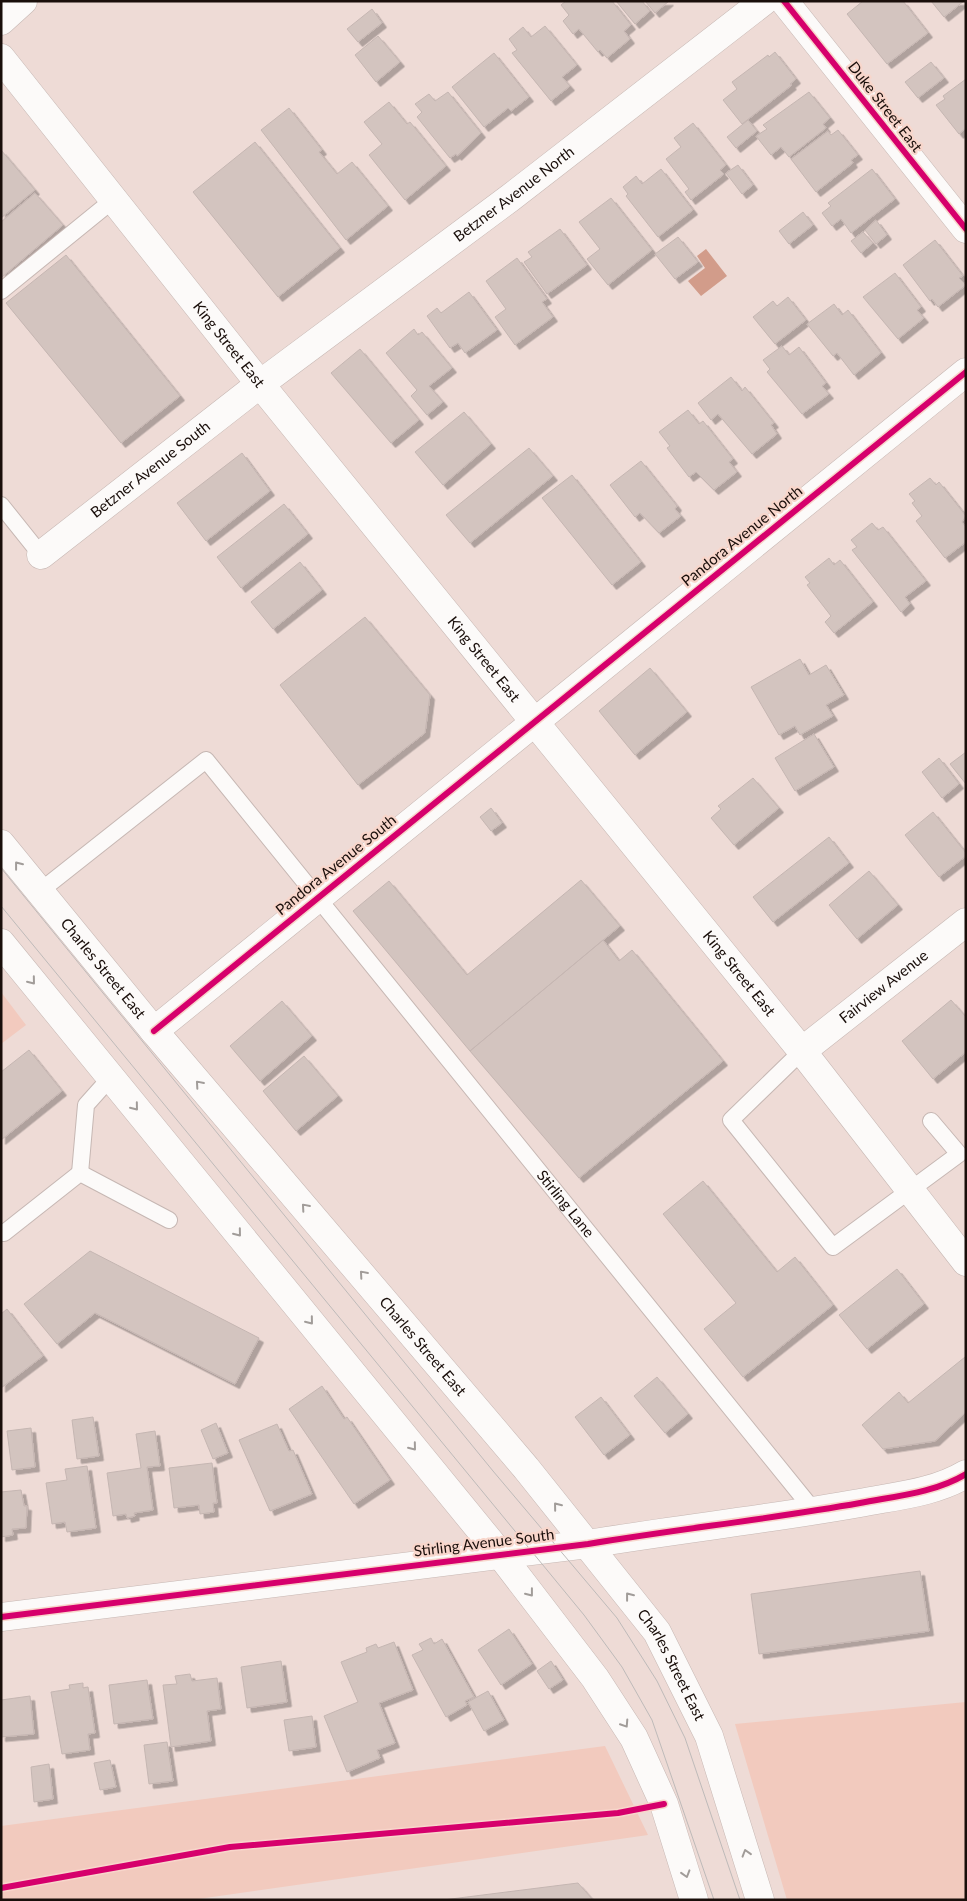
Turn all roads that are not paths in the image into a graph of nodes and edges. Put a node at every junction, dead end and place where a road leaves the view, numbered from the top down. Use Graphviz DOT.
graph roads {
  1 [pos="23,1"];
  2 [pos="764,1"];
  3 [pos="784,1"];
  4 [pos="1,21"];
  5 [pos="1,58"];
  6 [pos="113,200"];
  7 [pos="966,229"];
  8 [pos="1,292"];
  9 [pos="966,372"];
  10 [pos="260,384"];
  11 [pos="1,505"];
  12 [pos="41,555"];
  13 [pos="535,720"];
  14 [pos="1,844"];
  15 [pos="39,892"];
  16 [pos="316,898"];
  17 [pos="966,922"];
  18 [pos="1,943"];
  19 [pos="154,1031"];
  20 [pos="802,1051"];
  21 [pos="111,1077"];
  22 [pos="931,1122"];
  23 [pos="962,1158"];
  24 [pos="80,1173"];
  25 [pos="910,1190"];
  26 [pos="169,1220"];
  27 [pos="4,1233"];
  28 [pos="966,1262"];
  29 [pos="966,1474"];
  30 [pos="814,1511"];
  31 [pos="588,1544"];
  32 [pos="500,1554"];
  33 [pos="1,1617"];
  34 [pos="694,1900"];
  35 [pos="760,1900"];
  1 -- 4 [label="main road"];
  2 -- 10 [label="main road, Betzner Avenue North"];
  3 -- 7 [label="main road, Duke Street East"];
  5 -- 6 [label="main road, King Street East"];
  6 -- 8 [label="lane"];
  6 -- 10 [label="main road, King Street East"];
  9 -- 13 [label="main road, Pandora Avenue North"];
  10 -- 12 [label="main road, Betzner Avenue South"];
  10 -- 13 [label="main road, King Street East"];
  11 -- 12 [label="lane"];
  13 -- 16 [label="main road, Pandora Avenue South"];
  13 -- 20 [label="main road, King Street East"];
  15 -- 14 [label="main road, Charles Street East, one-way"];
  15 -- 16 [label="lane, Stirling Lane"];
  15 -- 19 [label="main road, Charles Street East"];
  16 -- 19 [label="main road, Pandora Avenue South"];
  16 -- 30 [label="lane, Stirling Lane"];
  17 -- 20 [label="main road, Fairview Avenue"];
  18 -- 21 [label="main road, one-way"];
  31 -- 19 [label="main road, Charles Street East, one-way"];
  20 -- 25 [label="main road, King Street East"];
  20 -- 25 [label="lane"];
  21 -- 24 [label="lane"];
  21 -- 32 [label="main road, one-way"];
  22 -- 23 [label="lane"];
  23 -- 25 [label="lane"];
  24 -- 26 [label="lane"];
  24 -- 27 [label="lane"];
  25 -- 28 [label="main road, King Street East"];
  29 -- 30 [label="main road, Stirling Avenue South"];
  30 -- 31 [label="main road, Stirling Avenue South"];
  31 -- 32 [label="main road, Stirling Avenue South"];
  35 -- 31 [label="main road, Charles Street East, one-way"];
  32 -- 33 [label="main road, Stirling Avenue South"];
  32 -- 34 [label="main road, one-way"];
}
